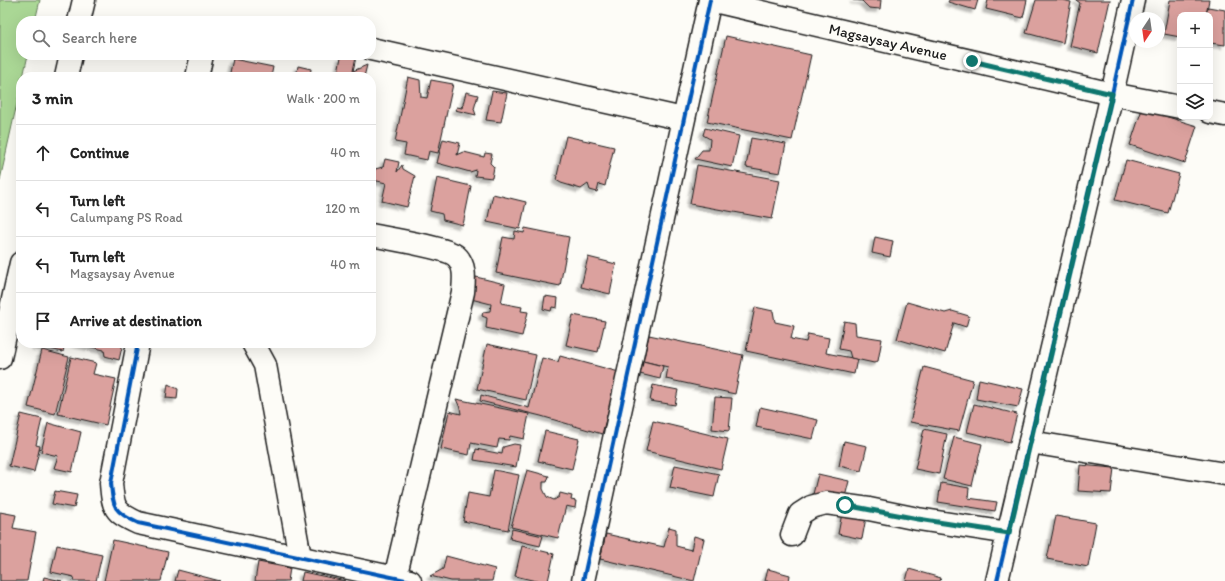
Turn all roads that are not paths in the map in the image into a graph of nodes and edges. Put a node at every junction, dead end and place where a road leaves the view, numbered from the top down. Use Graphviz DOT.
graph roads {
  1 [pos="84,0"];
  2 [pos="710,0"];
  3 [pos="1133,0"];
  4 [pos="80,16"];
  5 [pos="376,50"];
  6 [pos="70,60"];
  7 [pos="201,60"];
  8 [pos="67,72"];
  9 [pos="198,72"];
  10 [pos="1112,94"];
  11 [pos="1177,106"];
  12 [pos="1213,113"];
  13 [pos="1225,115"];
  14 [pos="683,119"];
  15 [pos="376,236"];
  16 [pos="16,286"];
  17 [pos="137,348"];
  18 [pos="256,348"];
  19 [pos="0,358"];
  20 [pos="1030,442"];
  21 [pos="1225,474"];
  22 [pos="1009,533"];
  23 [pos="792,535"];
  24 [pos="300,557"];
  25 [pos="402,579"];
  26 [pos="583,581"];
  27 [pos="997,581"];
  1 -- 4 [label="street"];
  2 -- 10 [label="street, Magsaysay Avenue"];
  2 -- 14 [label="street"];
  3 -- 10 [label="street"];
  5 -- 14 [label="street"];
  6 -- 8 [label="street"];
  7 -- 9 [label="street"];
  10 -- 11 [label="street, Magsaysay Avenue"];
  10 -- 20 [label="street"];
  12 -- 13 [label="street"];
  14 -- 26 [label="street"];
  15 -- 25 [label="street"];
  16 -- 19 [label="street"];
  17 -- 24 [label="street"];
  18 -- 24 [label="street"];
  20 -- 21 [label="street"];
  20 -- 22 [label="street"];
  22 -- 23 [label="street"];
  22 -- 27 [label="street"];
  24 -- 25 [label="street"];
}
